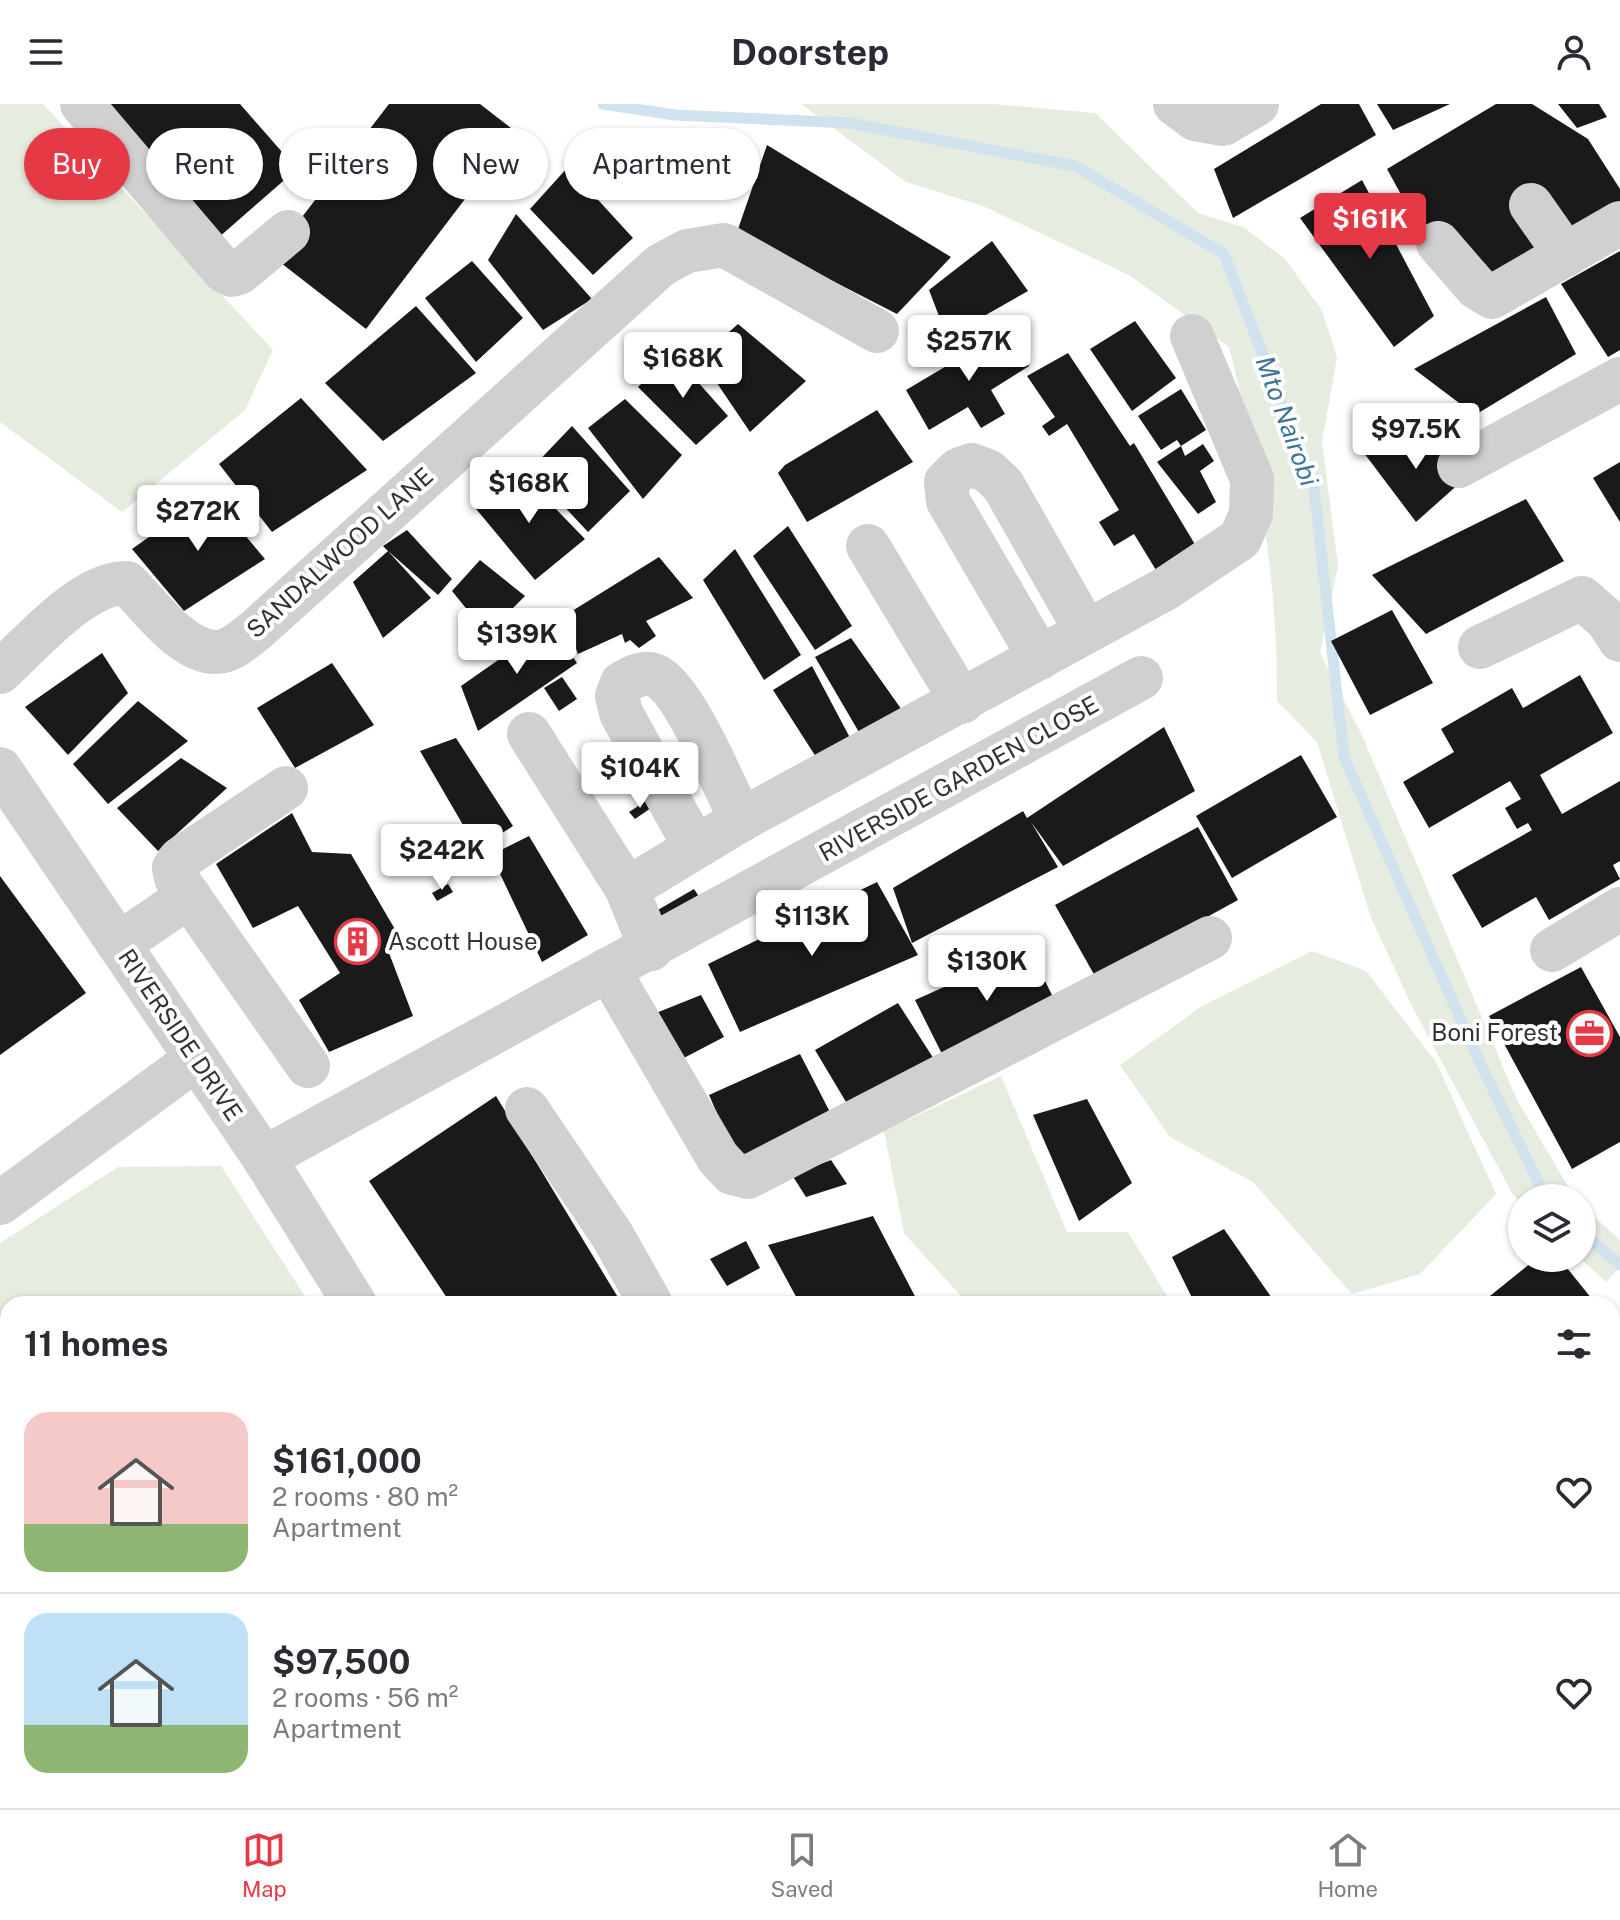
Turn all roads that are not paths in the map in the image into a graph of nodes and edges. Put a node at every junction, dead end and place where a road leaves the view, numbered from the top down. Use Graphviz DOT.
graph roads {
  1 [pos="82,104"];
  2 [pos="1175,104"];
  3 [pos="1257,104"];
  4 [pos="1531,205"];
  5 [pos="1620,223"];
  6 [pos="288,232"];
  7 [pos="1438,243"];
  8 [pos="1566,255"];
  9 [pos="877,331"];
  10 [pos="1192,336"];
  11 [pos="1620,379"];
  12 [pos="1459,466"];
  13 [pos="868,546"];
  14 [pos="1086,631"];
  15 [pos="1620,640"];
  16 [pos="1480,647"];
  17 [pos="1040,658"];
  18 [pos="0,672"];
  19 [pos="1141,678"];
  20 [pos="962,702"];
  21 [pos="529,734"];
  22 [pos="0,769"];
  23 [pos="286,788"];
  24 [pos="741,820"];
  25 [pos="695,847"];
  26 [pos="627,889"];
  27 [pos="189,896"];
  28 [pos="1620,909"];
  29 [pos="1210,938"];
  30 [pos="119,944"];
  31 [pos="651,949"];
  32 [pos="1552,950"];
  33 [pos="608,969"];
  34 [pos="196,1059"];
  35 [pos="308,1066"];
  36 [pos="527,1109"];
  37 [pos="264,1158"];
  38 [pos="0,1203"];
  39 [pos="350,1296"];
  40 [pos="646,1296"];
  1 -- 6 [label="street"];
  2 -- 3 [label="street"];
  4 -- 8 [label="street"];
  5 -- 8 [label="street"];
  7 -- 8 [label="street"];
  9 -- 18 [label="street, SANDALWOOD LANE"];
  10 -- 14 [label="street"];
  11 -- 12 [label="street"];
  13 -- 20 [label="street"];
  14 -- 17 [label="street"];
  14 -- 17 [label="street"];
  15 -- 16 [label="street"];
  17 -- 20 [label="street"];
  19 -- 31 [label="street, RIVERSIDE GARDEN CLOSE"];
  20 -- 24 [label="street"];
  21 -- 26 [label="street"];
  22 -- 30 [label="street, RIVERSIDE DRIVE"];
  23 -- 27 [label="street"];
  24 -- 25 [label="street"];
  24 -- 25 [label="street"];
  25 -- 26 [label="street"];
  26 -- 31 [label="street"];
  27 -- 30 [label="street"];
  27 -- 35 [label="street"];
  28 -- 32 [label="street"];
  29 -- 33 [label="street"];
  30 -- 34 [label="street, RIVERSIDE DRIVE"];
  31 -- 33 [label="street, RIVERSIDE GARDEN CLOSE"];
  33 -- 37 [label="street, RIVERSIDE GARDEN CLOSE"];
  34 -- 37 [label="street, RIVERSIDE DRIVE"];
  34 -- 38 [label="street"];
  36 -- 40 [label="street"];
  37 -- 39 [label="street, RIVERSIDE DRIVE"];
}
